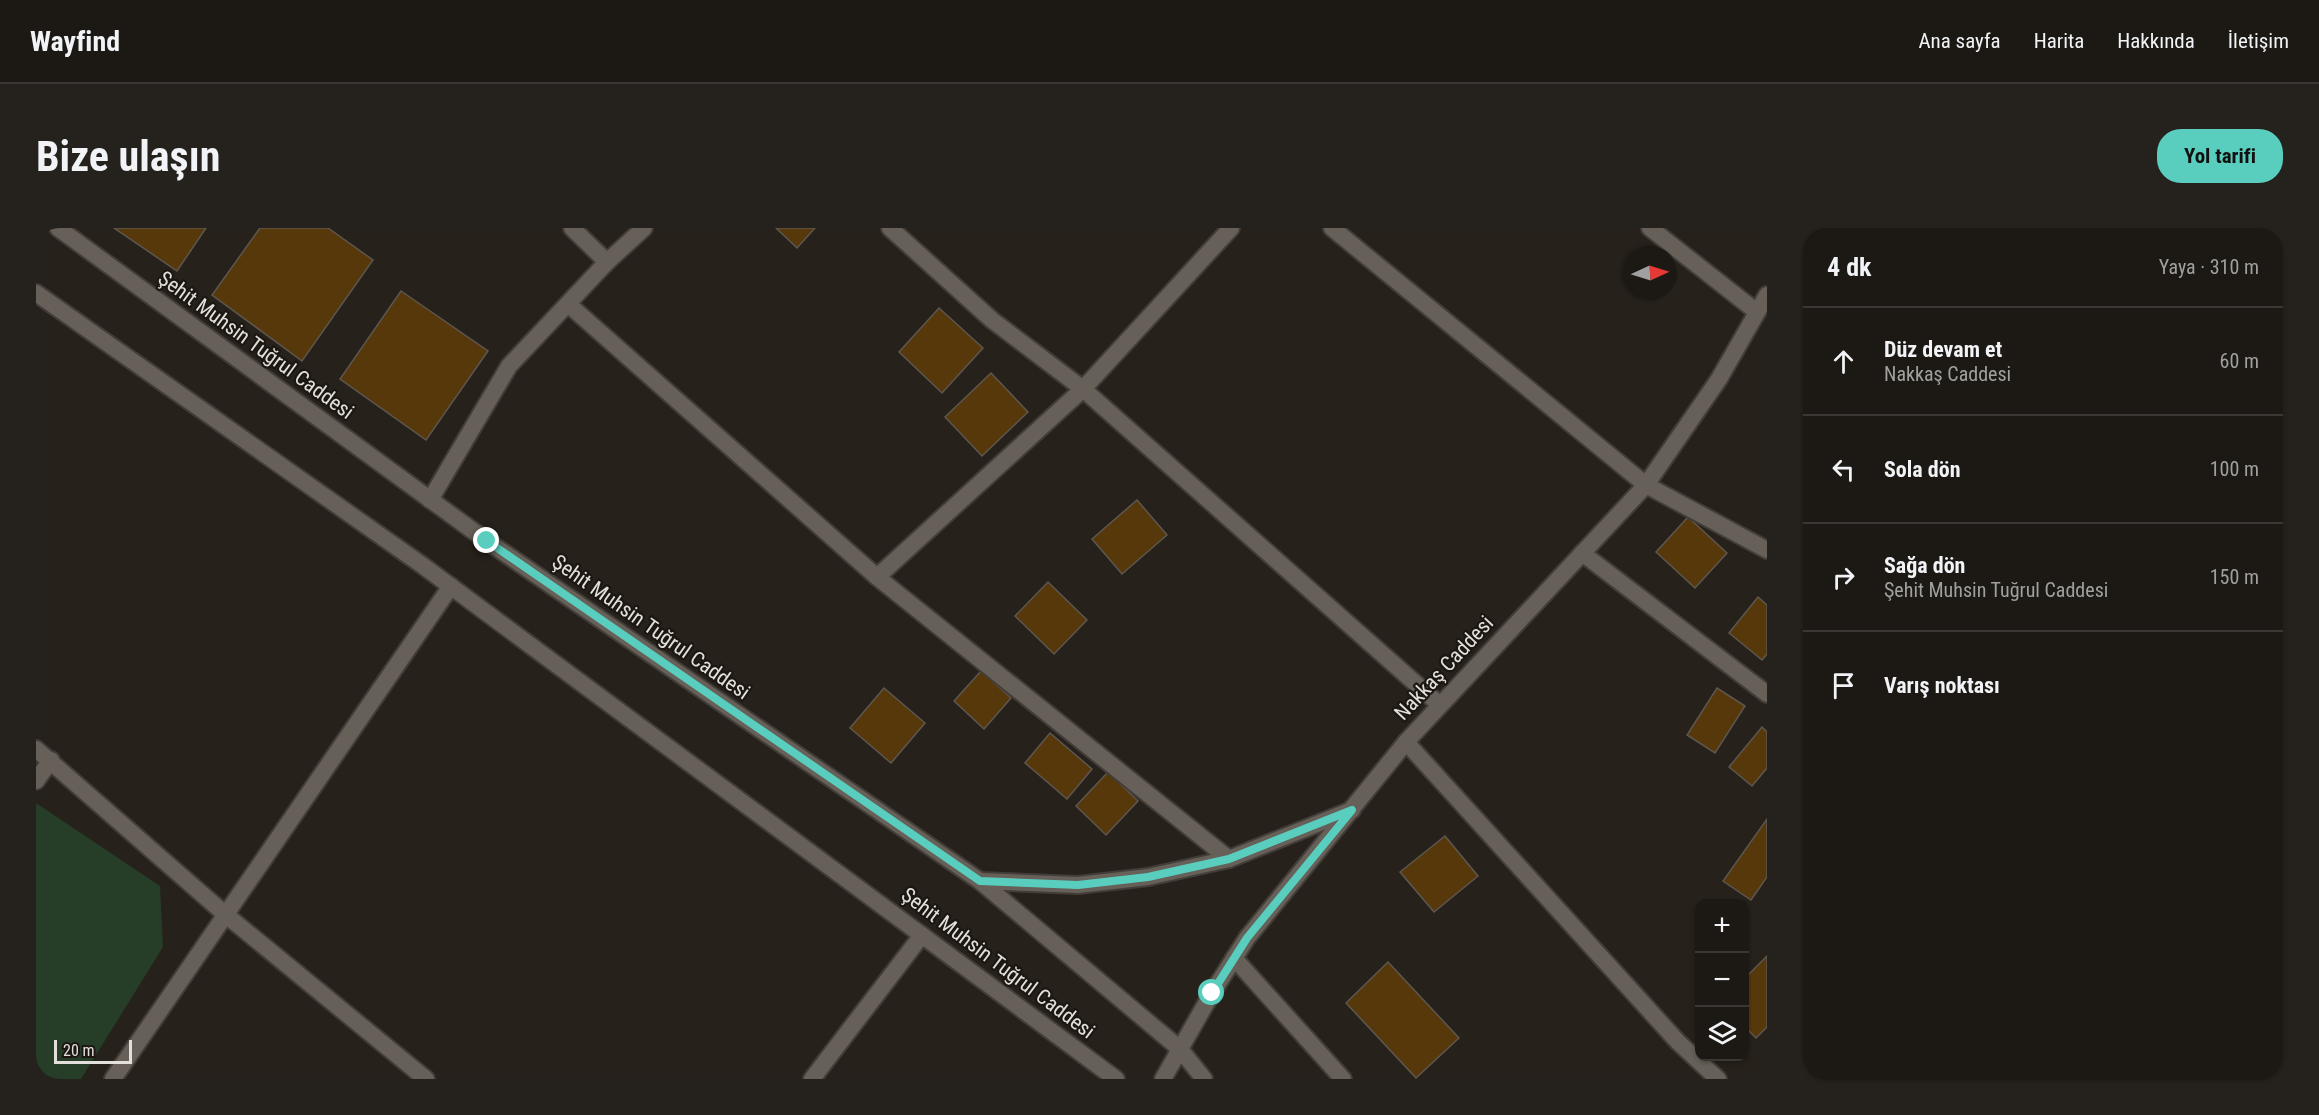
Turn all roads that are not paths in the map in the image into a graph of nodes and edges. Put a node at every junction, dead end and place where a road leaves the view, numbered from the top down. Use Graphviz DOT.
graph roads {
  1 [pos="58,228"];
  2 [pos="572,228"];
  3 [pos="644,228"];
  4 [pos="890,228"];
  5 [pos="1231,228"];
  6 [pos="1332,228"];
  7 [pos="1650,228"];
  8 [pos="607,262"];
  9 [pos="36,293"];
  10 [pos="1767,295"];
  11 [pos="567,304"];
  12 [pos="1757,312"];
  13 [pos="1083,389"];
  14 [pos="1646,485"];
  15 [pos="430,500"];
  16 [pos="1767,550"];
  17 [pos="1582,553"];
  18 [pos="877,577"];
  19 [pos="451,586"];
  20 [pos="1767,694"];
  21 [pos="1440,705"];
  22 [pos="1406,742"];
  23 [pos="36,750"];
  24 [pos="51,760"];
  25 [pos="36,781"];
  26 [pos="1352,810"];
  27 [pos="1229,859"];
  28 [pos="980,881"];
  29 [pos="226,915"];
  30 [pos="922,935"];
  31 [pos="1234,958"];
  32 [pos="1180,1049"];
  33 [pos="420,1077"];
  34 [pos="113,1079"];
  35 [pos="812,1079"];
  36 [pos="1116,1079"];
  37 [pos="1163,1079"];
  38 [pos="1204,1079"];
  39 [pos="1343,1079"];
  40 [pos="1718,1079"];
  1 -- 15 [label="street, Şehit Muhsin Tuğrul Caddesi"];
  2 -- 8 [label="street"];
  3 -- 8 [label="street"];
  4 -- 13 [label="street"];
  5 -- 13 [label="street"];
  6 -- 14 [label="street"];
  7 -- 12 [label="street"];
  8 -- 11 [label="street"];
  9 -- 19 [label="street, Şehit Muhsin Tuğrul Caddesi"];
  10 -- 12 [label="street, Nakkaş Caddesi"];
  11 -- 15 [label="street"];
  11 -- 18 [label="street"];
  12 -- 14 [label="street, Nakkaş Caddesi"];
  13 -- 18 [label="street"];
  13 -- 21 [label="street"];
  14 -- 16 [label="street"];
  14 -- 17 [label="street, Nakkaş Caddesi"];
  15 -- 28 [label="street, Şehit Muhsin Tuğrul Caddesi"];
  17 -- 20 [label="street"];
  17 -- 21 [label="street, Nakkaş Caddesi"];
  18 -- 27 [label="street"];
  19 -- 29 [label="street"];
  19 -- 30 [label="street, Şehit Muhsin Tuğrul Caddesi"];
  21 -- 22 [label="street, Nakkaş Caddesi"];
  22 -- 26 [label="street, Nakkaş Caddesi"];
  22 -- 40 [label="street"];
  23 -- 24 [label="street"];
  24 -- 25 [label="street"];
  24 -- 29 [label="street"];
  26 -- 27 [label="street"];
  26 -- 31 [label="street, Nakkaş Caddesi"];
  27 -- 28 [label="street"];
  28 -- 32 [label="street, Şehit Muhsin Tuğrul Caddesi"];
  29 -- 33 [label="street"];
  29 -- 34 [label="street"];
  30 -- 35 [label="street"];
  30 -- 36 [label="street, Şehit Muhsin Tuğrul Caddesi"];
  31 -- 32 [label="street, Nakkaş Caddesi"];
  31 -- 39 [label="street"];
  32 -- 37 [label="street, Nakkaş Caddesi"];
  32 -- 38 [label="street, Şehit Muhsin Tuğrul Caddesi"];
}
